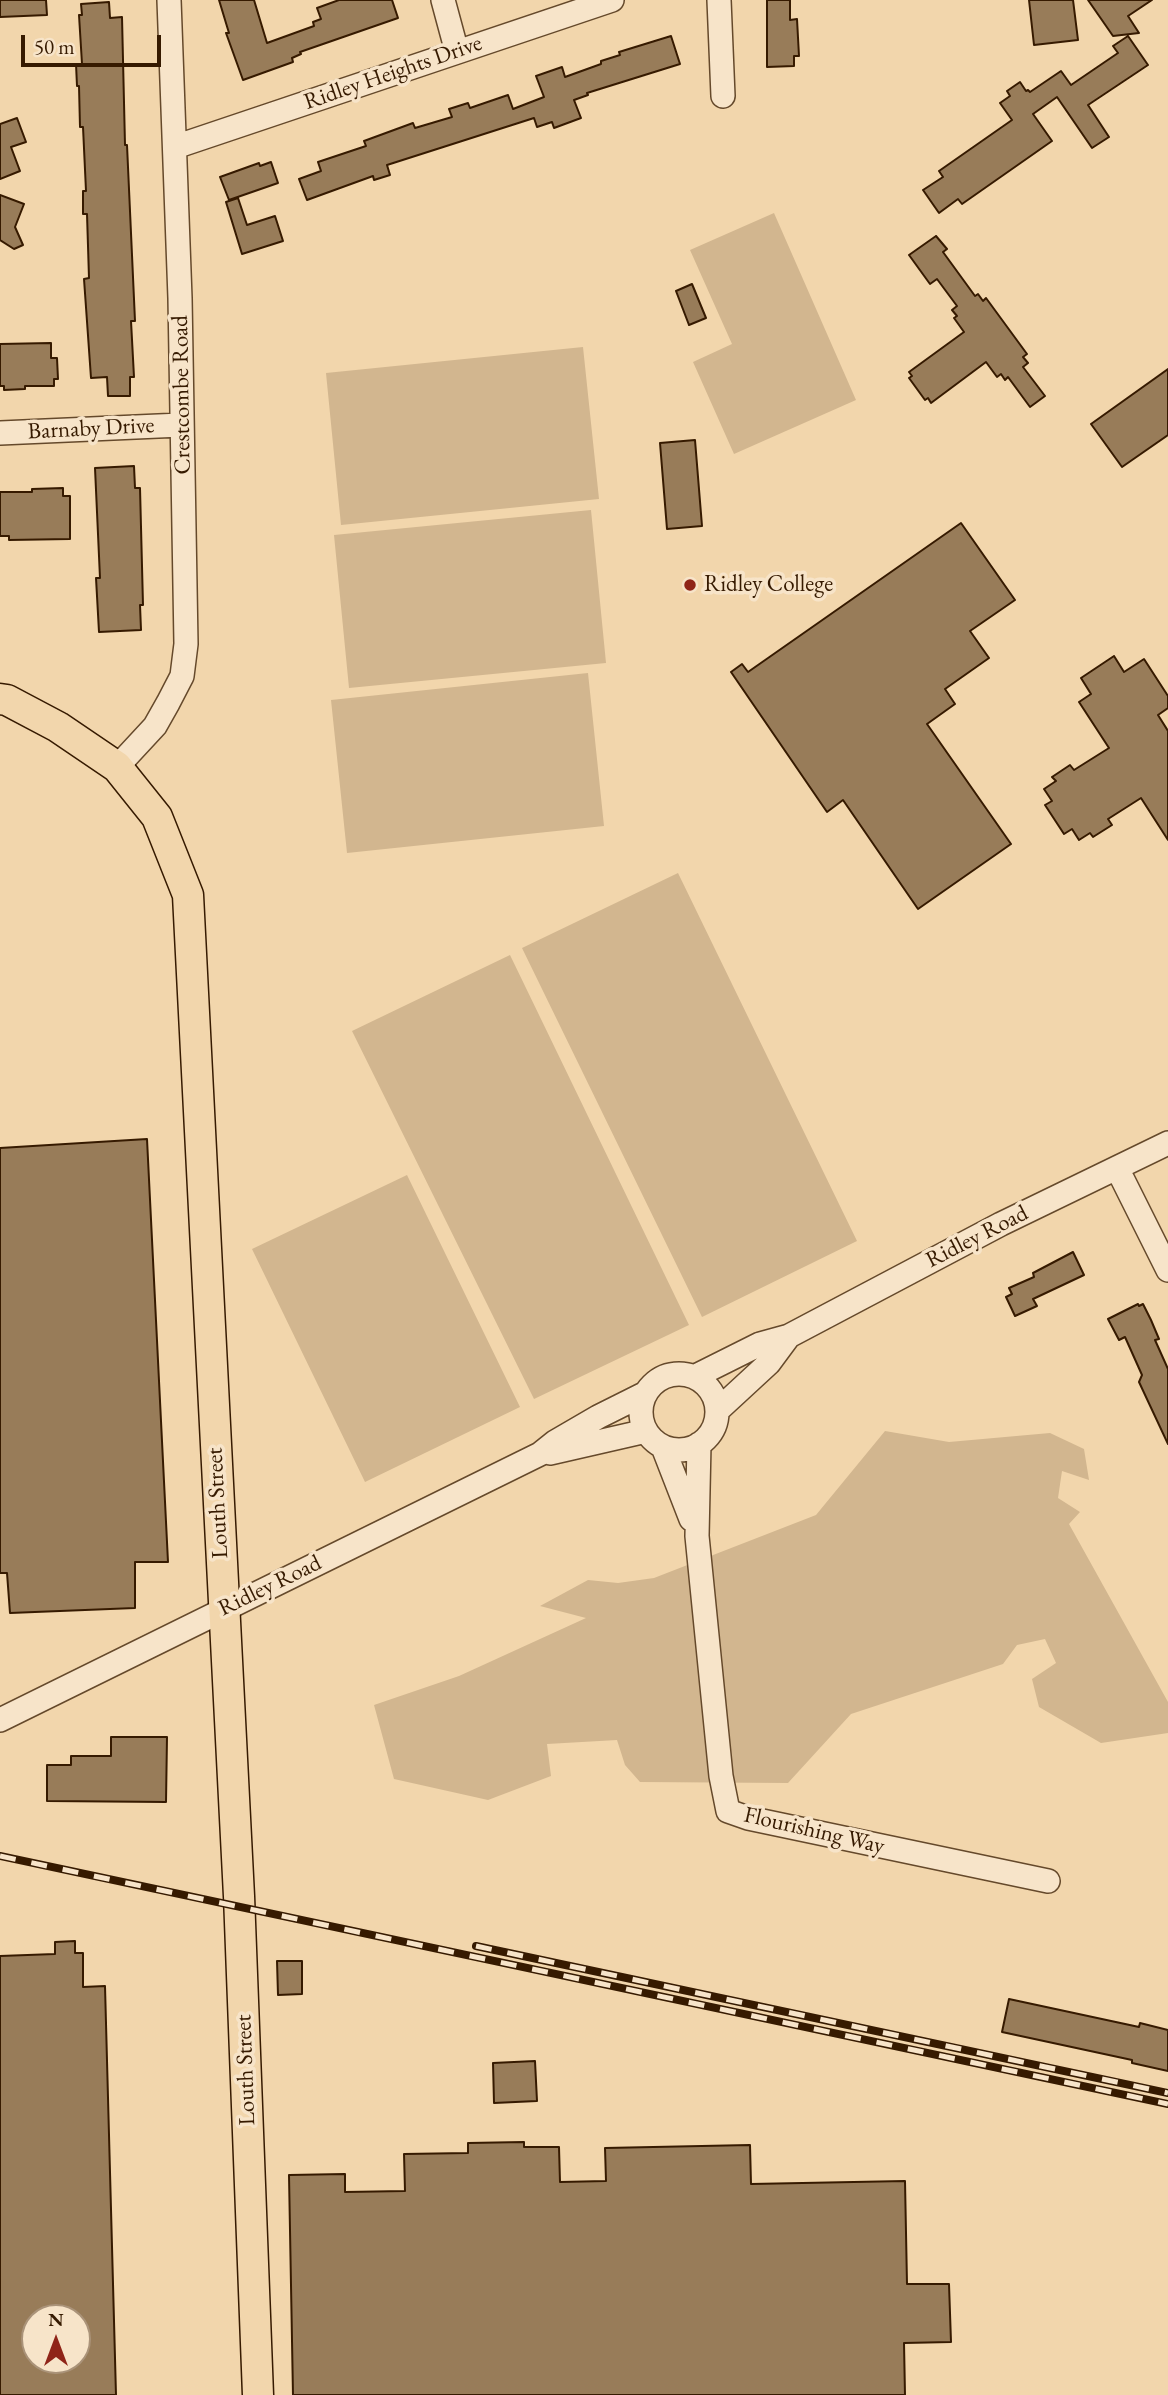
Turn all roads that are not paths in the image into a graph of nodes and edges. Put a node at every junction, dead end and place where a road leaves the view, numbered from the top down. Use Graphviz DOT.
graph roads {
  1 [pos="169,0"];
  2 [pos="443,0"];
  3 [pos="612,0"];
  4 [pos="719,0"];
  5 [pos="457,52"];
  6 [pos="723,96"];
  7 [pos="175,147"];
  8 [pos="181,425"];
  9 [pos="0,433"];
  10 [pos="0,699"];
  11 [pos="117,767"];
  12 [pos="1168,1143"];
  13 [pos="1117,1168"];
  14 [pos="1168,1270"];
  15 [pos="789,1336"];
  16 [pos="694,1377"];
  17 [pos="644,1394"];
  18 [pos="717,1411"];
  19 [pos="646,1431"];
  20 [pos="699,1444"];
  21 [pos="663,1447"];
  22 [pos="540,1454"];
  23 [pos="697,1536"];
  24 [pos="223,1609"];
  25 [pos="0,1720"];
  26 [pos="1048,1881"];
  27 [pos="258,2395"];
  1 -- 7 [label="street, Crestcombe Road"];
  2 -- 5 [label="street"];
  3 -- 5 [label="street, Ridley Heights Drive"];
  4 -- 6 [label="street"];
  5 -- 7 [label="street, Ridley Heights Drive"];
  7 -- 8 [label="street, Crestcombe Road"];
  8 -- 9 [label="street, Barnaby Drive"];
  8 -- 11 [label="street, Crestcombe Road"];
  10 -- 11 [label="main road, Louth Street"];
  11 -- 24 [label="main road, Louth Street"];
  12 -- 13 [label="street, Ridley Road"];
  13 -- 14 [label="street"];
  13 -- 15 [label="street, Ridley Road"];
  15 -- 16 [label="street, Ridley Road"];
  15 -- 18 [label="street, Ridley Road"];
  16 -- 17 [label="street"];
  16 -- 18 [label="street"];
  17 -- 19 [label="street"];
  17 -- 22 [label="street, Ridley Road"];
  18 -- 20 [label="street"];
  19 -- 21 [label="street"];
  19 -- 22 [label="street, Ridley Road"];
  20 -- 21 [label="street"];
  20 -- 23 [label="street, Flourishing Way"];
  21 -- 23 [label="street, Flourishing Way"];
  22 -- 24 [label="street, Ridley Road"];
  23 -- 26 [label="street, Flourishing Way"];
  24 -- 25 [label="street, Ridley Road"];
  24 -- 27 [label="main road, Louth Street"];
}
